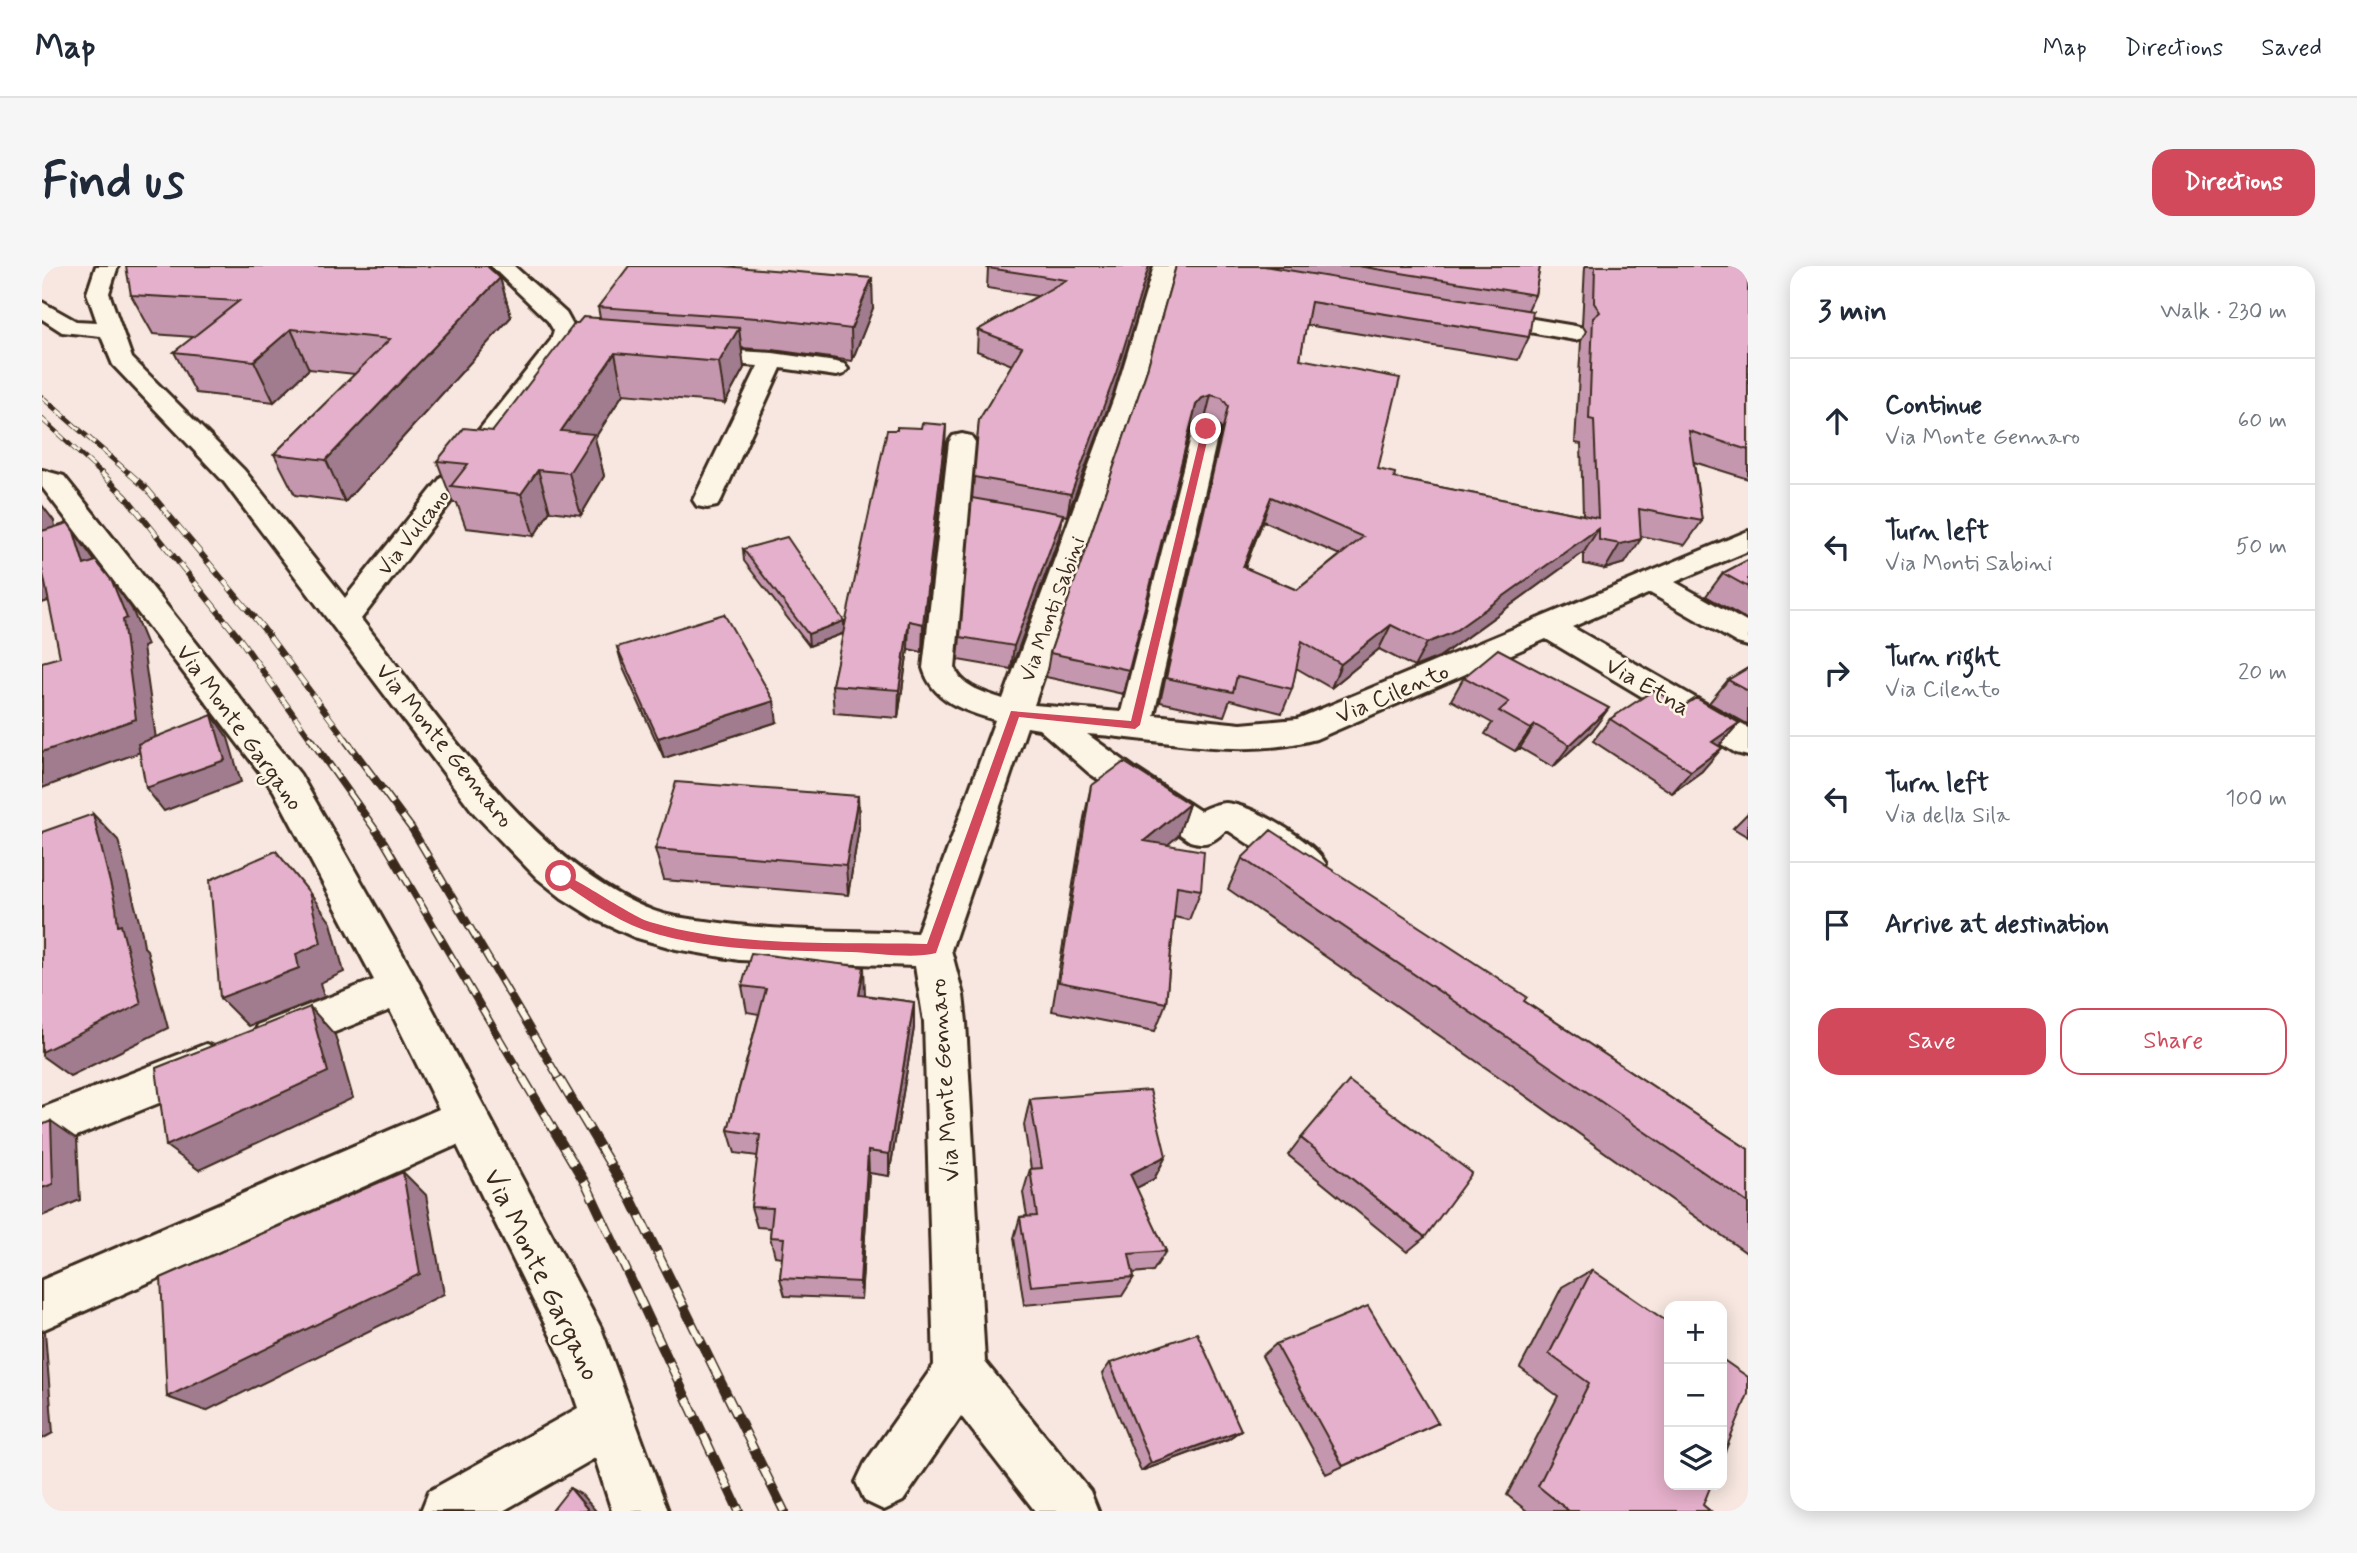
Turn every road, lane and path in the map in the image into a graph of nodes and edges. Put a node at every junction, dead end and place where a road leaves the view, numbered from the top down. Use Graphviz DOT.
graph roads {
  1 [pos="502,266"];
  2 [pos="1179,267"];
  3 [pos="103,279"];
  4 [pos="42,309"];
  5 [pos="1452,313"];
  6 [pos="111,330"];
  7 [pos="1575,333"];
  8 [pos="666,353"];
  9 [pos="773,360"];
  10 [pos="836,369"];
  11 [pos="1206,429"];
  12 [pos="962,442"];
  13 [pos="48,480"];
  14 [pos="707,500"];
  15 [pos="1748,540"];
  16 [pos="1652,582"];
  17 [pos="345,619"];
  18 [pos="1549,627"];
  19 [pos="1748,636"];
  20 [pos="1031,715"];
  21 [pos="1135,725"];
  22 [pos="1748,744"];
  23 [pos="1334,883"];
  24 [pos="932,950"];
  25 [pos="400,988"];
  26 [pos="467,1119"];
  27 [pos="42,1129"];
  28 [pos="42,1305"];
  29 [pos="960,1373"];
  30 [pos="609,1420"];
  31 [pos="884,1482"];
  32 [pos="449,1511"];
  33 [pos="640,1511"];
  34 [pos="1070,1511"];
  1 -- 17 [label="street, Via Vulcano"];
  2 -- 20 [label="street, Via Monti Sabini"];
  3 -- 6 [label="street, Via Monte Gennaro"];
  4 -- 6 [label="street"];
  5 -- 7 [label="street"];
  6 -- 17 [label="street, Via Monte Gennaro"];
  8 -- 9 [label="street"];
  9 -- 10 [label="street"];
  9 -- 14 [label="street"];
  11 -- 21 [label="street"];
  12 -- 20 [label="street"];
  13 -- 25 [label="street, Via Monte Gargano"];
  15 -- 16 [label="street, Via Cilento"];
  16 -- 18 [label="street, Via Cilento"];
  16 -- 19 [label="street"];
  17 -- 24 [label="street, Via Monte Gennaro"];
  18 -- 21 [label="street, Via Cilento"];
  18 -- 22 [label="street, Via Etna"];
  20 -- 21 [label="street, Via Cilento"];
  20 -- 23 [label="street"];
  20 -- 24 [label="street, Via Monti Sabini"];
  24 -- 29 [label="street, Via Monte Gennaro"];
  25 -- 26 [label="street, Via Monte Gargano"];
  25 -- 27 [label="street"];
  26 -- 28 [label="street"];
  26 -- 30 [label="street, Via Monte Gargano"];
  29 -- 31 [label="street"];
  29 -- 34 [label="street"];
  30 -- 32 [label="street"];
  30 -- 33 [label="street, Via Monte Gargano"];
}
